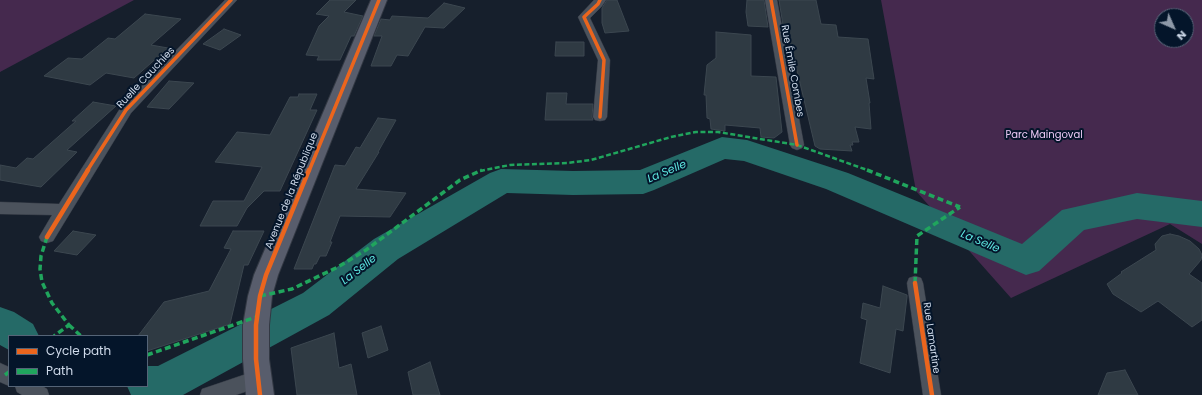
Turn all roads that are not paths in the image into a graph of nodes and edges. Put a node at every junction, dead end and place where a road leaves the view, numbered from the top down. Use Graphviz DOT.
graph roads {
  1 [pos="231,0"];
  2 [pos="379,0"];
  3 [pos="600,0"];
  4 [pos="771,0"];
  5 [pos="600,117"];
  6 [pos="797,145"];
  7 [pos="0,208"];
  8 [pos="63,210"];
  9 [pos="47,237"];
  10 [pos="915,283"];
  11 [pos="258,378"];
  12 [pos="26,387"];
  13 [pos="40,395"];
  14 [pos="209,395"];
  15 [pos="932,395"];
  1 -- 8 [label="street, Ruelle Cauchies"];
  2 -- 11 [label="main road, Avenue de la République"];
  3 -- 5 [label="street"];
  4 -- 6 [label="street, Rue Émile Combes"];
  7 -- 8 [label="street"];
  8 -- 9 [label="street, Ruelle Cauchies"];
  10 -- 15 [label="street, Rue Lamartine"];
  11 -- 14 [label="street"];
  12 -- 13 [label="street"];
}
